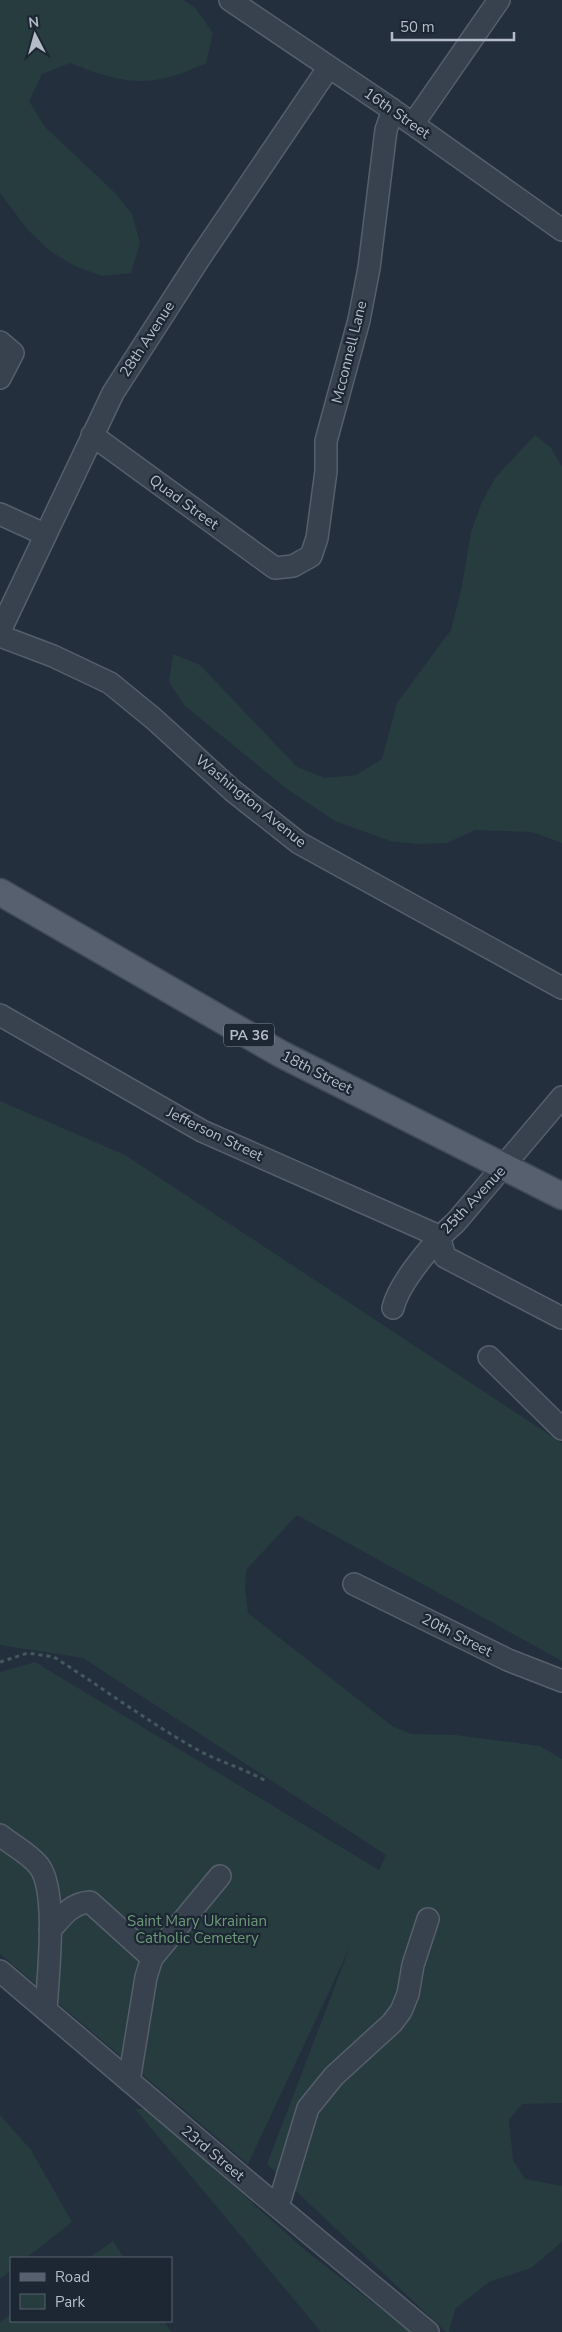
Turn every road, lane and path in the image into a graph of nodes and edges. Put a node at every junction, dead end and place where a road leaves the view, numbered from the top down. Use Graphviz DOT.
graph roads {
  1 [pos="230,0"];
  2 [pos="499,0"];
  3 [pos="330,67"];
  4 [pos="393,110"];
  5 [pos="414,124"];
  6 [pos="562,230"];
  7 [pos="0,342"];
  8 [pos="0,378"];
  9 [pos="92,435"];
  10 [pos="0,514"];
  11 [pos="44,534"];
  12 [pos="275,568"];
  13 [pos="0,631"];
  14 [pos="0,636"];
  15 [pos="0,892"];
  16 [pos="562,988"];
  17 [pos="0,1015"];
  18 [pos="562,1097"];
  19 [pos="504,1167"];
  20 [pos="562,1196"];
  21 [pos="439,1236"];
  22 [pos="393,1308"];
  23 [pos="562,1318"];
  24 [pos="489,1357"];
  25 [pos="562,1429"];
  26 [pos="354,1584"];
  27 [pos="0,1662"];
  28 [pos="562,1681"];
  29 [pos="266,1781"];
  30 [pos="0,1835"];
  31 [pos="220,1876"];
  32 [pos="428,1919"];
  33 [pos="50,1930"];
  34 [pos="152,1958"];
  35 [pos="0,1971"];
  36 [pos="46,2009"];
  37 [pos="129,2081"];
  38 [pos="276,2205"];
  39 [pos="428,2332"];
  1 -- 3 [label="street, 16th Street"];
  2 -- 5 [label="street"];
  3 -- 4 [label="street, 16th Street"];
  3 -- 9 [label="street, 28th Avenue"];
  4 -- 5 [label="street, 16th Street"];
  4 -- 12 [label="street, Mcconnell Lane"];
  5 -- 6 [label="street, 16th Street"];
  7 -- 8 [label="street"];
  9 -- 11 [label="street, 28th Avenue"];
  9 -- 12 [label="street, Quad Street"];
  10 -- 11 [label="street"];
  11 -- 13 [label="street, 28th Avenue"];
  14 -- 16 [label="street, Washington Avenue"];
  15 -- 19 [label="main road, 18th Street / PA 36"];
  17 -- 21 [label="street, Jefferson Street"];
  18 -- 19 [label="street, 25th Avenue"];
  19 -- 20 [label="main road, 18th Street / PA 36"];
  19 -- 21 [label="street, 25th Avenue"];
  21 -- 22 [label="street, 25th Avenue"];
  21 -- 23 [label="street"];
  24 -- 25 [label="street"];
  26 -- 28 [label="street, 20th Street"];
  27 -- 29 [label="path"];
  30 -- 33 [label="street"];
  31 -- 34 [label="street"];
  32 -- 38 [label="street"];
  33 -- 34 [label="street"];
  33 -- 36 [label="street"];
  34 -- 37 [label="street"];
  35 -- 36 [label="street, 23rd Street"];
  36 -- 37 [label="street, 23rd Street"];
  37 -- 38 [label="street, 23rd Street"];
  38 -- 39 [label="street, 23rd Street"];
}
